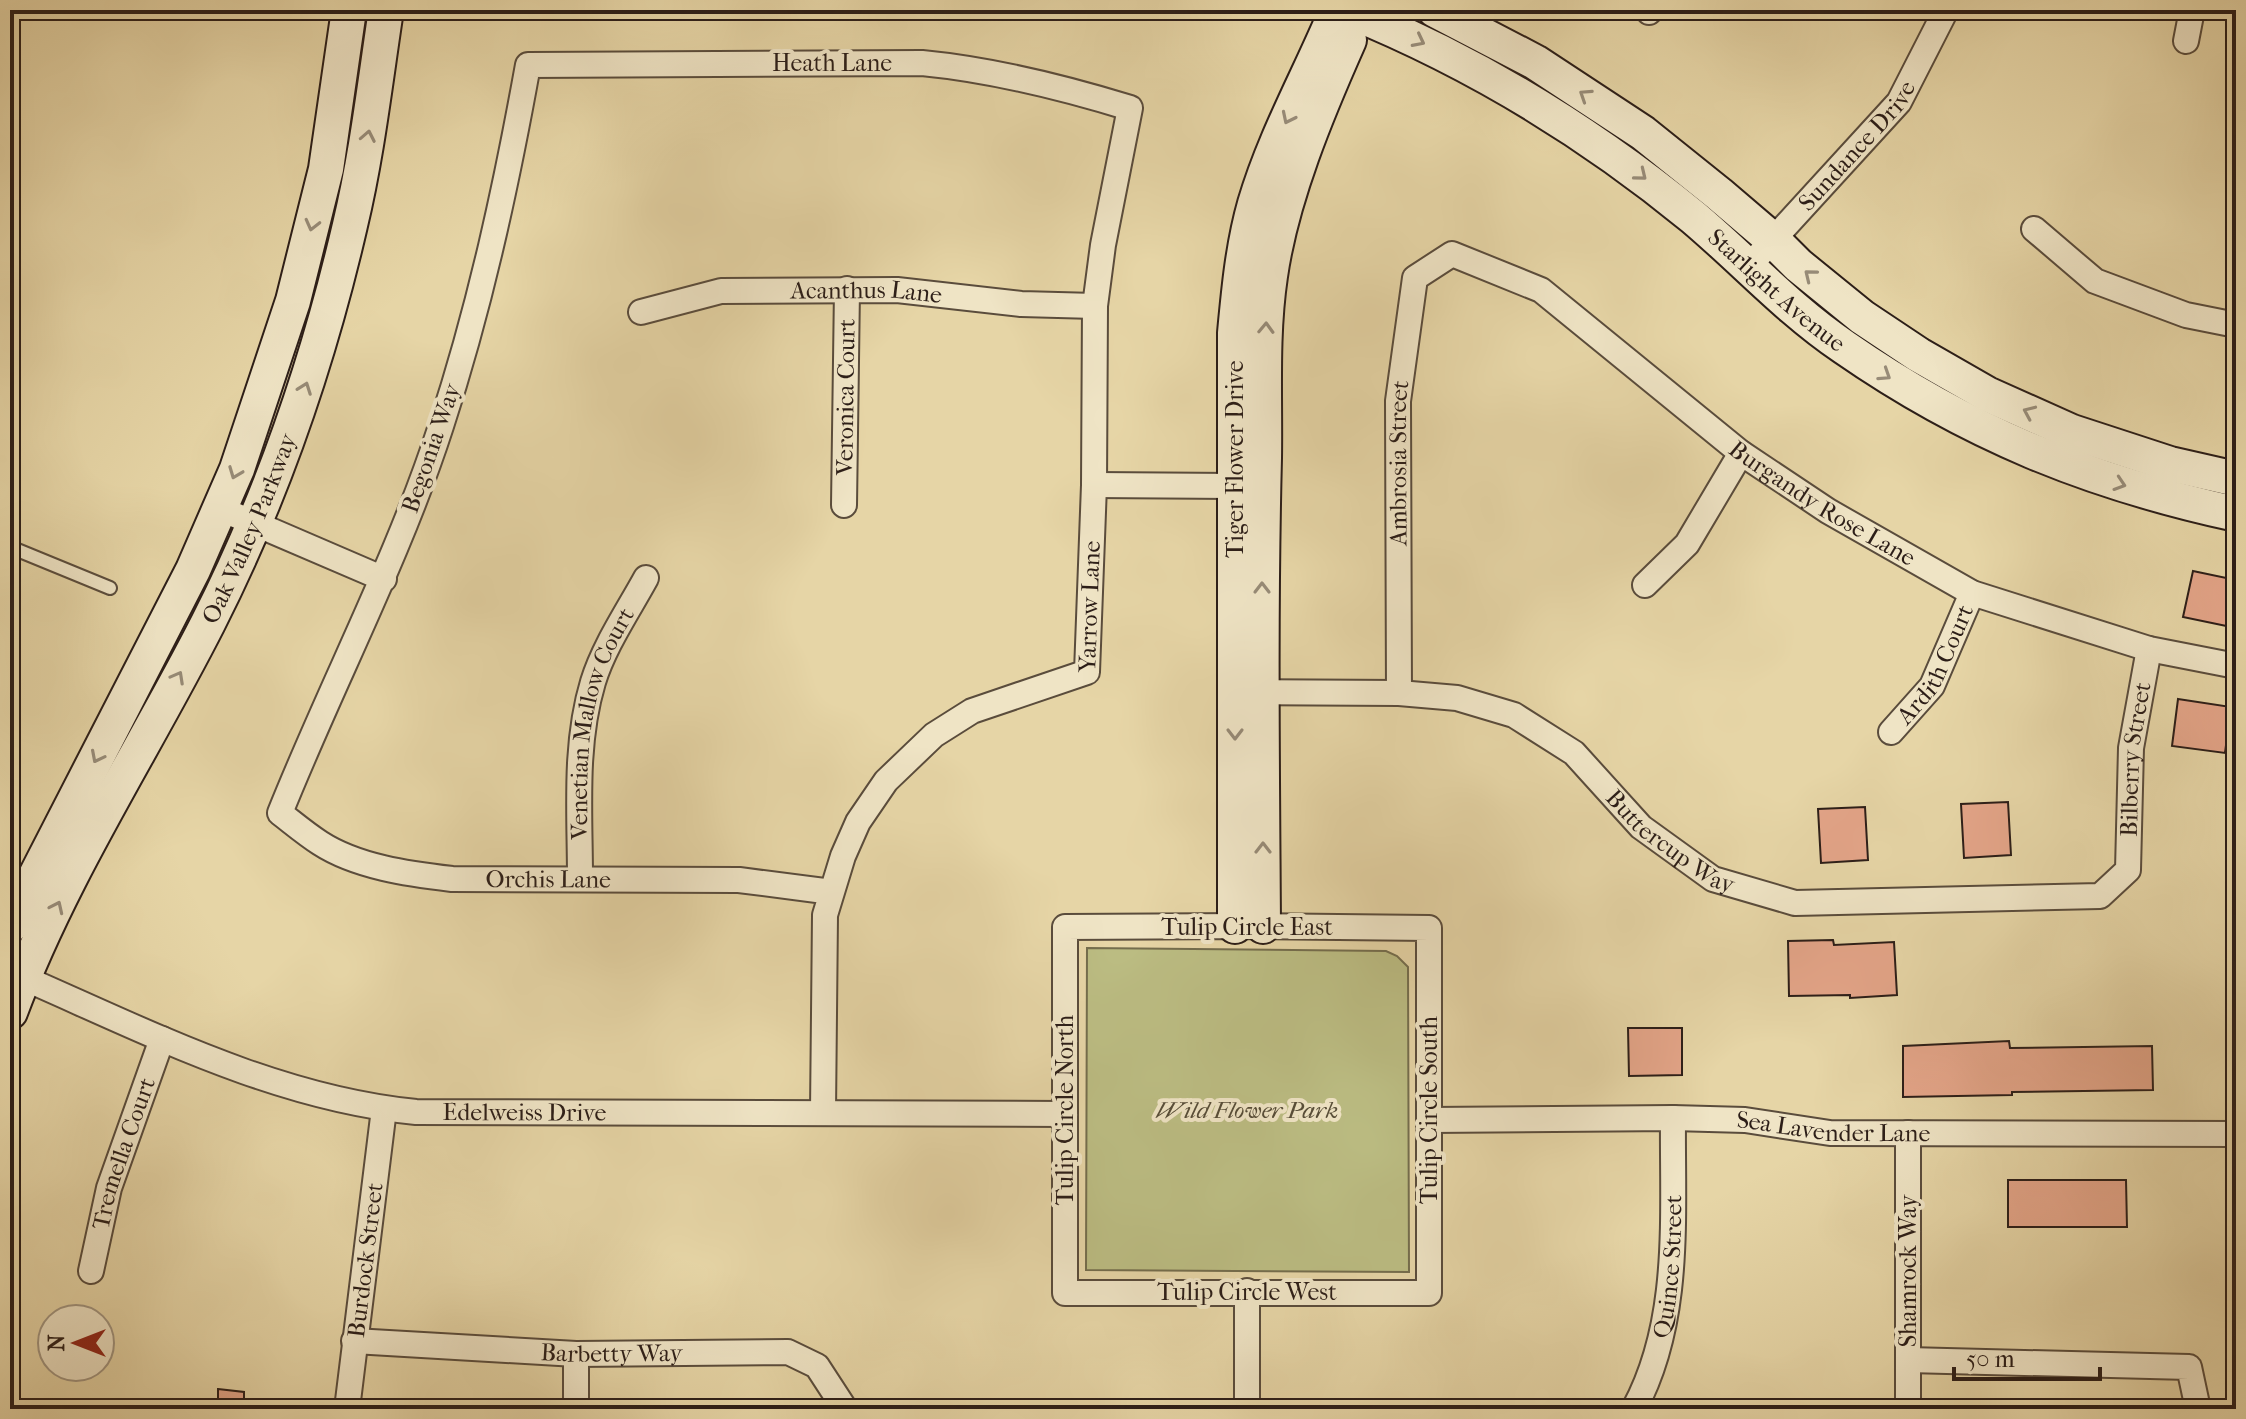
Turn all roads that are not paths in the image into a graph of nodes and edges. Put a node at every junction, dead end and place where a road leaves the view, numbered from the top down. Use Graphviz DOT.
graph roads {
  1 [pos="349,10"];
  2 [pos="386,10"];
  3 [pos="1435,10"];
  4 [pos="1946,10"];
  5 [pos="2192,10"];
  6 [pos="1352,11"];
  7 [pos="2186,41"];
  8 [pos="528,65"];
  9 [pos="1130,108"];
  10 [pos="2034,229"];
  11 [pos="1773,240"];
  12 [pos="1452,254"];
  13 [pos="1749,266"];
  14 [pos="847,289"];
  15 [pos="1095,306"];
  16 [pos="641,312"];
  17 [pos="2236,325"];
  18 [pos="1741,453"];
  19 [pos="2236,479"];
  20 [pos="1094,485"];
  21 [pos="1234,486"];
  22 [pos="844,505"];
  23 [pos="221,509"];
  24 [pos="2236,514"];
  25 [pos="253,523"];
  26 [pos="10,547"];
  27 [pos="646,578"];
  28 [pos="384,579"];
  29 [pos="1645,585"];
  30 [pos="110,588"];
  31 [pos="1972,593"];
  32 [pos="2149,649"];
  33 [pos="2236,666"];
  34 [pos="1249,692"];
  35 [pos="1399,693"];
  36 [pos="1891,732"];
  37 [pos="280,813"];
  38 [pos="2128,870"];
  39 [pos="580,878"];
  40 [pos="832,892"];
  41 [pos="10,926"];
  42 [pos="1249,926"];
  43 [pos="1065,927"];
  44 [pos="1429,928"];
  45 [pos="17,975"];
  46 [pos="10,1012"];
  47 [pos="162,1039"];
  48 [pos="384,1109"];
  49 [pos="823,1112"];
  50 [pos="1065,1114"];
  51 [pos="1673,1118"];
  52 [pos="1430,1120"];
  53 [pos="1908,1133"];
  54 [pos="2236,1134"];
  55 [pos="91,1271"];
  56 [pos="1247,1291"];
  57 [pos="1065,1293"];
  58 [pos="1429,1293"];
  59 [pos="354,1341"];
  60 [pos="576,1354"];
  61 [pos="1908,1360"];
  62 [pos="347,1409"];
  63 [pos="576,1409"];
  64 [pos="845,1409"];
  65 [pos="1247,1409"];
  66 [pos="1634,1409"];
  67 [pos="1908,1409"];
  68 [pos="2198,1409"];
  1 -- 23 [label="street, Oak Valley Parkway, one-way"];
  25 -- 2 [label="street, Oak Valley Parkway, one-way"];
  11 -- 3 [label="street, Starlight Avenue, one-way"];
  4 -- 11 [label="street, Sundance Drive"];
  5 -- 7 [label="street"];
  6 -- 13 [label="street, Starlight Avenue, one-way"];
  6 -- 21 [label="street, Tiger Flower Drive, one-way"];
  34 -- 6 [label="street, Tiger Flower Drive, one-way"];
  8 -- 9 [label="street, Heath Lane"];
  8 -- 28 [label="street, Begonia Way"];
  9 -- 15 [label="street, Yarrow Lane"];
  10 -- 17 [label="street"];
  11 -- 13 [label="street, Sundance Drive"];
  19 -- 11 [label="street, Starlight Avenue, one-way"];
  12 -- 18 [label="street, Burgandy Rose Lane"];
  12 -- 35 [label="street, Ambrosia Street"];
  13 -- 24 [label="street, Starlight Avenue, one-way"];
  14 -- 15 [label="street, Acanthus Lane"];
  14 -- 16 [label="street, Acanthus Lane"];
  14 -- 22 [label="street, Veronica Court"];
  15 -- 20 [label="street, Yarrow Lane"];
  18 -- 29 [label="street"];
  18 -- 31 [label="street, Burgandy Rose Lane"];
  20 -- 21 [label="street"];
  20 -- 40 [label="street, Yarrow Lane"];
  21 -- 34 [label="street, Tiger Flower Drive"];
  23 -- 25 [label="street"];
  23 -- 41 [label="street, Oak Valley Parkway, one-way"];
  25 -- 28 [label="street"];
  45 -- 25 [label="street, Oak Valley Parkway, one-way"];
  26 -- 30 [label="lane"];
  27 -- 39 [label="street, Venetian Mallow Court"];
  28 -- 37 [label="street, Begonia Way"];
  31 -- 32 [label="street, Burgandy Rose Lane"];
  31 -- 36 [label="street, Ardith Court"];
  32 -- 33 [label="street, Burgandy Rose Lane"];
  32 -- 38 [label="street, Bilberry Street"];
  34 -- 35 [label="street, Buttercup Way"];
  34 -- 42 [label="street, Tiger Flower Drive"];
  35 -- 38 [label="street, Buttercup Way"];
  37 -- 39 [label="street, Orchis Lane"];
  39 -- 40 [label="street, Orchis Lane"];
  40 -- 49 [label="street, Yarrow Lane"];
  42 -- 43 [label="street, Tulip Circle East"];
  42 -- 44 [label="street, Tulip Circle East"];
  43 -- 50 [label="street, Tulip Circle North"];
  44 -- 52 [label="street, Tulip Circle South"];
  45 -- 46 [label="street, Oak Valley Parkway"];
  45 -- 47 [label="street, Edelweiss Drive"];
  47 -- 48 [label="street, Edelweiss Drive"];
  47 -- 55 [label="street, Tremella Court"];
  48 -- 49 [label="street, Edelweiss Drive"];
  48 -- 59 [label="street, Burdock Street"];
  49 -- 50 [label="street, Edelweiss Drive"];
  50 -- 57 [label="street, Tulip Circle North"];
  51 -- 52 [label="street, Sea Lavender Lane"];
  51 -- 53 [label="street, Sea Lavender Lane"];
  51 -- 66 [label="street, Quince Street"];
  52 -- 58 [label="street, Tulip Circle South"];
  53 -- 54 [label="street, Sea Lavender Lane"];
  53 -- 61 [label="street, Shamrock Way"];
  56 -- 57 [label="street, Tulip Circle West"];
  56 -- 58 [label="street, Tulip Circle West"];
  56 -- 65 [label="street"];
  59 -- 60 [label="street, Barbetty Way"];
  59 -- 62 [label="street, Burdock Street"];
  60 -- 63 [label="street"];
  60 -- 64 [label="street, Barbetty Way"];
  61 -- 67 [label="street, Shamrock Way"];
  61 -- 68 [label="street"];
}
